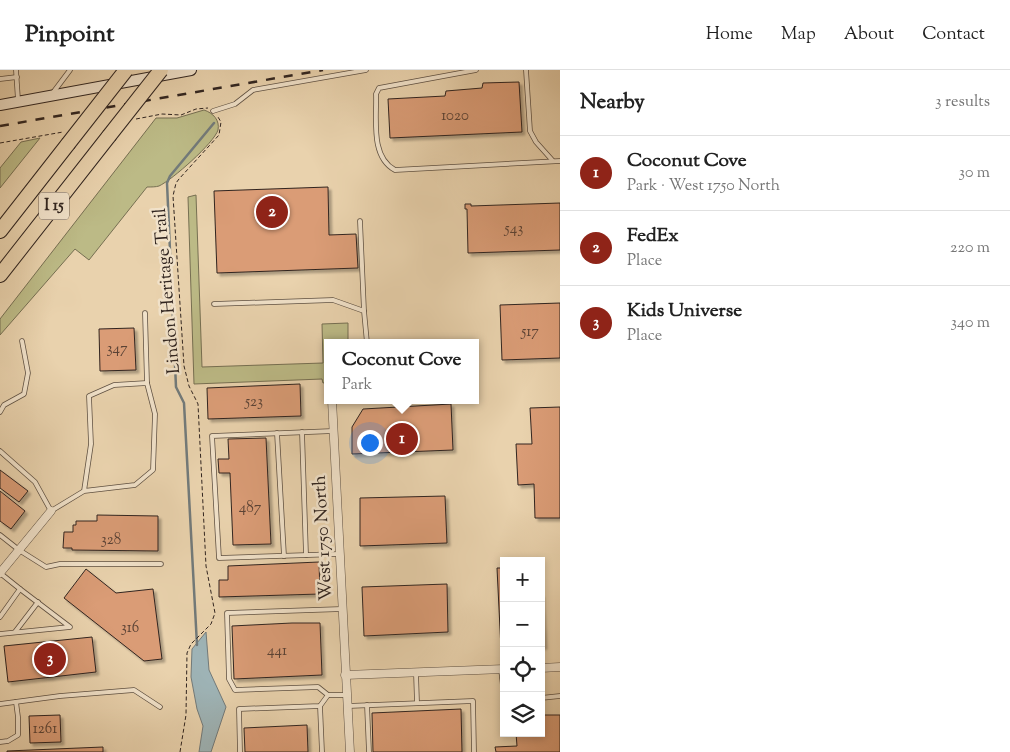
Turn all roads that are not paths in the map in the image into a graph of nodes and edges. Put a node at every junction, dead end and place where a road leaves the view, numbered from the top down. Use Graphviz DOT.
graph roads {
  1 [pos="16,70"];
  2 [pos="70,70"];
  3 [pos="126,70"];
  4 [pos="161,70"];
  5 [pos="190,70"];
  6 [pos="366,70"];
  7 [pos="476,70"];
  8 [pos="526,70"];
  9 [pos="16,78"];
  10 [pos="0,79"];
  11 [pos="49,97"];
  12 [pos="18,102"];
  13 [pos="0,105"];
  14 [pos="213,111"];
  15 [pos="553,161"];
  16 [pos="560,161"];
  17 [pos="360,221"];
  18 [pos="0,231"];
  19 [pos="0,275"];
  20 [pos="214,304"];
  21 [pos="364,311"];
  22 [pos="145,313"];
  23 [pos="367,339"];
  24 [pos="22,341"];
  25 [pos="147,383"];
  26 [pos="332,404"];
  27 [pos="0,412"];
  28 [pos="333,431"];
  29 [pos="302,432"];
  30 [pos="277,433"];
  31 [pos="0,451"];
  32 [pos="84,491"];
  33 [pos="51,510"];
  34 [pos="0,536"];
  35 [pos="18,550"];
  36 [pos="339,554"];
  37 [pos="306,555"];
  38 [pos="284,556"];
  39 [pos="161,564"];
  40 [pos="1,569"];
  41 [pos="20,589"];
  42 [pos="38,602"];
  43 [pos="342,609"];
  44 [pos="0,617"];
  45 [pos="15,632"];
  46 [pos="0,634"];
  47 [pos="560,667"];
  48 [pos="545,668"];
  49 [pos="500,669"];
  50 [pos="416,673"];
  51 [pos="345,675"];
  52 [pos="328,695"];
  53 [pos="347,695"];
  54 [pos="560,696"];
  55 [pos="545,698"];
  56 [pos="16,702"];
  57 [pos="0,704"];
  58 [pos="417,704"];
  59 [pos="367,705"];
  60 [pos="320,706"];
  61 [pos="347,706"];
  62 [pos="160,707"];
  63 [pos="0,742"];
  64 [pos="240,752"];
  65 [pos="322,752"];
  66 [pos="350,752"];
  67 [pos="369,752"];
  68 [pos="474,752"];
  1 -- 9 [label="lane"];
  2 -- 11 [label="lane"];
  3 -- 18 [label="highway, I 15, bridge"];
  4 -- 19 [label="highway, I 15, bridge"];
  5 -- 11 [label="main road"];
  6 -- 14 [label="lane"];
  7 -- 15 [label="lane"];
  8 -- 15 [label="lane"];
  9 -- 10 [label="lane"];
  9 -- 12 [label="lane"];
  11 -- 12 [label="main road"];
  12 -- 13 [label="main road"];
  15 -- 16 [label="lane"];
  17 -- 21 [label="lane"];
  20 -- 21 [label="lane"];
  21 -- 23 [label="lane"];
  22 -- 25 [label="lane"];
  24 -- 27 [label="lane"];
  25 -- 32 [label="lane"];
  25 -- 32 [label="lane"];
  26 -- 28 [label="street, West 1750 North"];
  28 -- 29 [label="lane"];
  28 -- 36 [label="street, West 1750 North"];
  29 -- 30 [label="lane"];
  29 -- 37 [label="lane"];
  30 -- 38 [label="lane"];
  30 -- 38 [label="lane"];
  31 -- 33 [label="lane"];
  32 -- 33 [label="lane"];
  33 -- 35 [label="street"];
  34 -- 35 [label="lane"];
  35 -- 39 [label="lane"];
  35 -- 40 [label="street"];
  36 -- 37 [label="lane"];
  36 -- 43 [label="street, West 1750 North"];
  37 -- 38 [label="lane"];
  40 -- 41 [label="lane"];
  41 -- 42 [label="lane"];
  41 -- 44 [label="lane"];
  42 -- 45 [label="lane"];
  42 -- 45 [label="lane"];
  43 -- 51 [label="street, West 1750 North"];
  43 -- 52 [label="lane"];
  45 -- 46 [label="lane"];
  47 -- 48 [label="street"];
  49 -- 50 [label="street"];
  50 -- 51 [label="street"];
  50 -- 58 [label="lane"];
  51 -- 53 [label="street, West 1750 North"];
  52 -- 53 [label="lane"];
  52 -- 60 [label="lane"];
  53 -- 61 [label="street, West 1750 North"];
  54 -- 55 [label="lane"];
  56 -- 57 [label="lane"];
  56 -- 62 [label="lane"];
  56 -- 63 [label="lane"];
  58 -- 59 [label="lane"];
  58 -- 68 [label="lane"];
  59 -- 61 [label="lane"];
  59 -- 67 [label="lane"];
  60 -- 64 [label="lane"];
  60 -- 65 [label="lane"];
  61 -- 66 [label="street, West 1750 North"];
}
